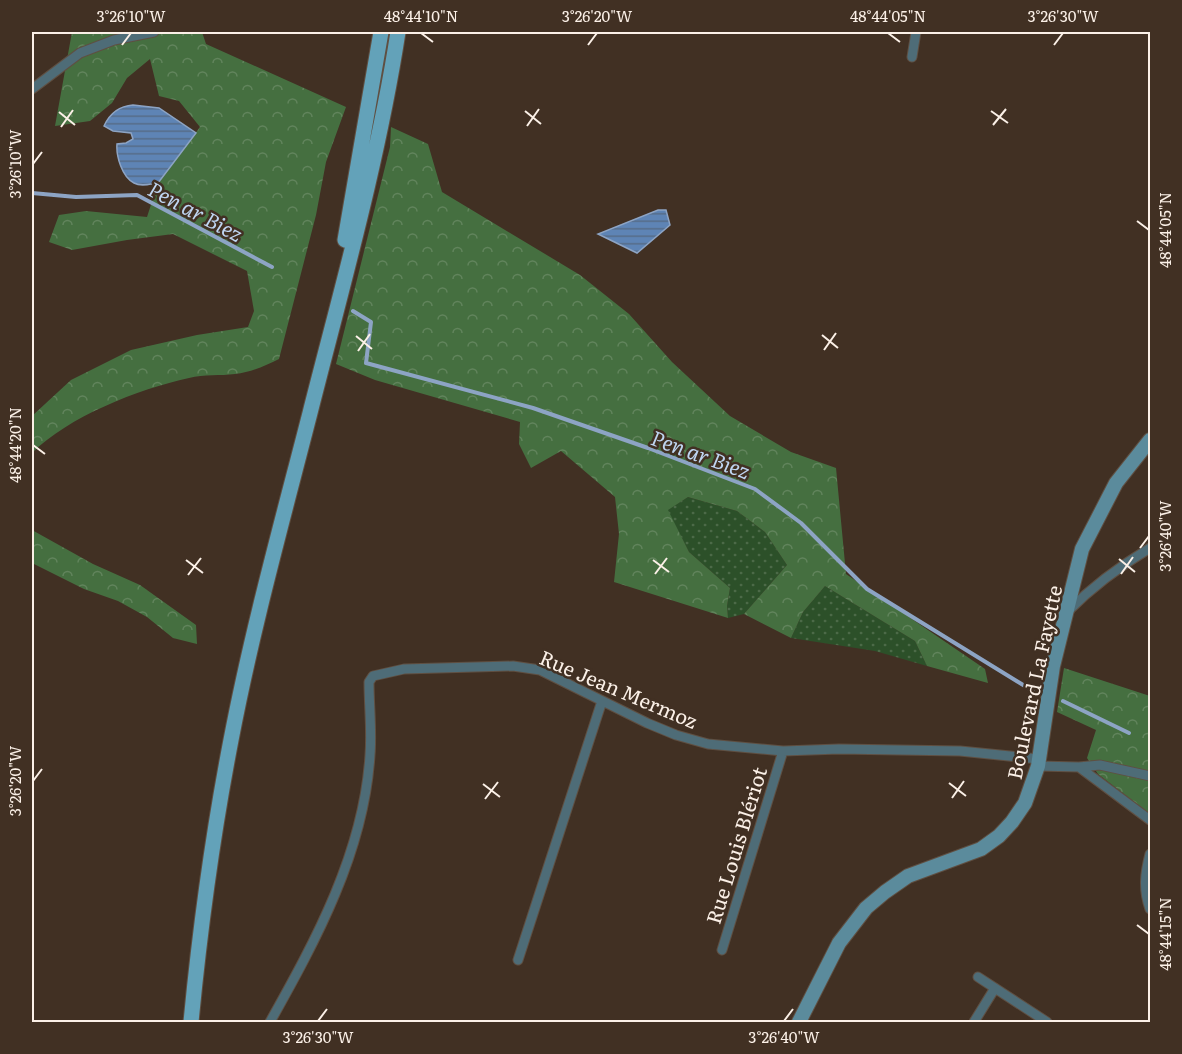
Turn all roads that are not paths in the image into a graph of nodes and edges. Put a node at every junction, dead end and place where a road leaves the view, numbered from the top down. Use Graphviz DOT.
graph roads {
  1 [pos="154,32"];
  2 [pos="381,32"];
  3 [pos="398,32"];
  4 [pos="916,32"];
  5 [pos="912,57"];
  6 [pos="32,89"];
  7 [pos="333,323"];
  8 [pos="1150,440"];
  9 [pos="1150,548"];
  10 [pos="1065,614"];
  11 [pos="602,701"];
  12 [pos="783,751"];
  13 [pos="1039,762"];
  14 [pos="1078,767"];
  15 [pos="1150,776"];
  16 [pos="1150,820"];
  17 [pos="1150,854"];
  18 [pos="1150,909"];
  19 [pos="722,950"];
  20 [pos="518,960"];
  21 [pos="978,977"];
  22 [pos="995,988"];
  23 [pos="191,1023"];
  24 [pos="270,1023"];
  25 [pos="799,1023"];
  26 [pos="974,1023"];
  27 [pos="1047,1023"];
  1 -- 6 [label="street"];
  2 -- 7 [label="main road"];
  3 -- 7 [label="main road"];
  4 -- 5 [label="street"];
  7 -- 23 [label="main road"];
  8 -- 10 [label="main road, Boulevard La Fayette"];
  9 -- 10 [label="street"];
  10 -- 13 [label="main road, Boulevard La Fayette"];
  11 -- 12 [label="street, Rue Jean Mermoz"];
  11 -- 20 [label="street"];
  11 -- 24 [label="street, Rue Jean Mermoz"];
  12 -- 13 [label="street, Rue Jean Mermoz"];
  12 -- 19 [label="street, Rue Louis Blériot"];
  13 -- 14 [label="street, Rue Jean Mermoz"];
  13 -- 25 [label="main road, Boulevard La Fayette"];
  14 -- 15 [label="street, Rue Jean Mermoz"];
  14 -- 16 [label="street"];
  17 -- 18 [label="street"];
  21 -- 22 [label="street"];
  22 -- 26 [label="street"];
  22 -- 27 [label="street"];
}
